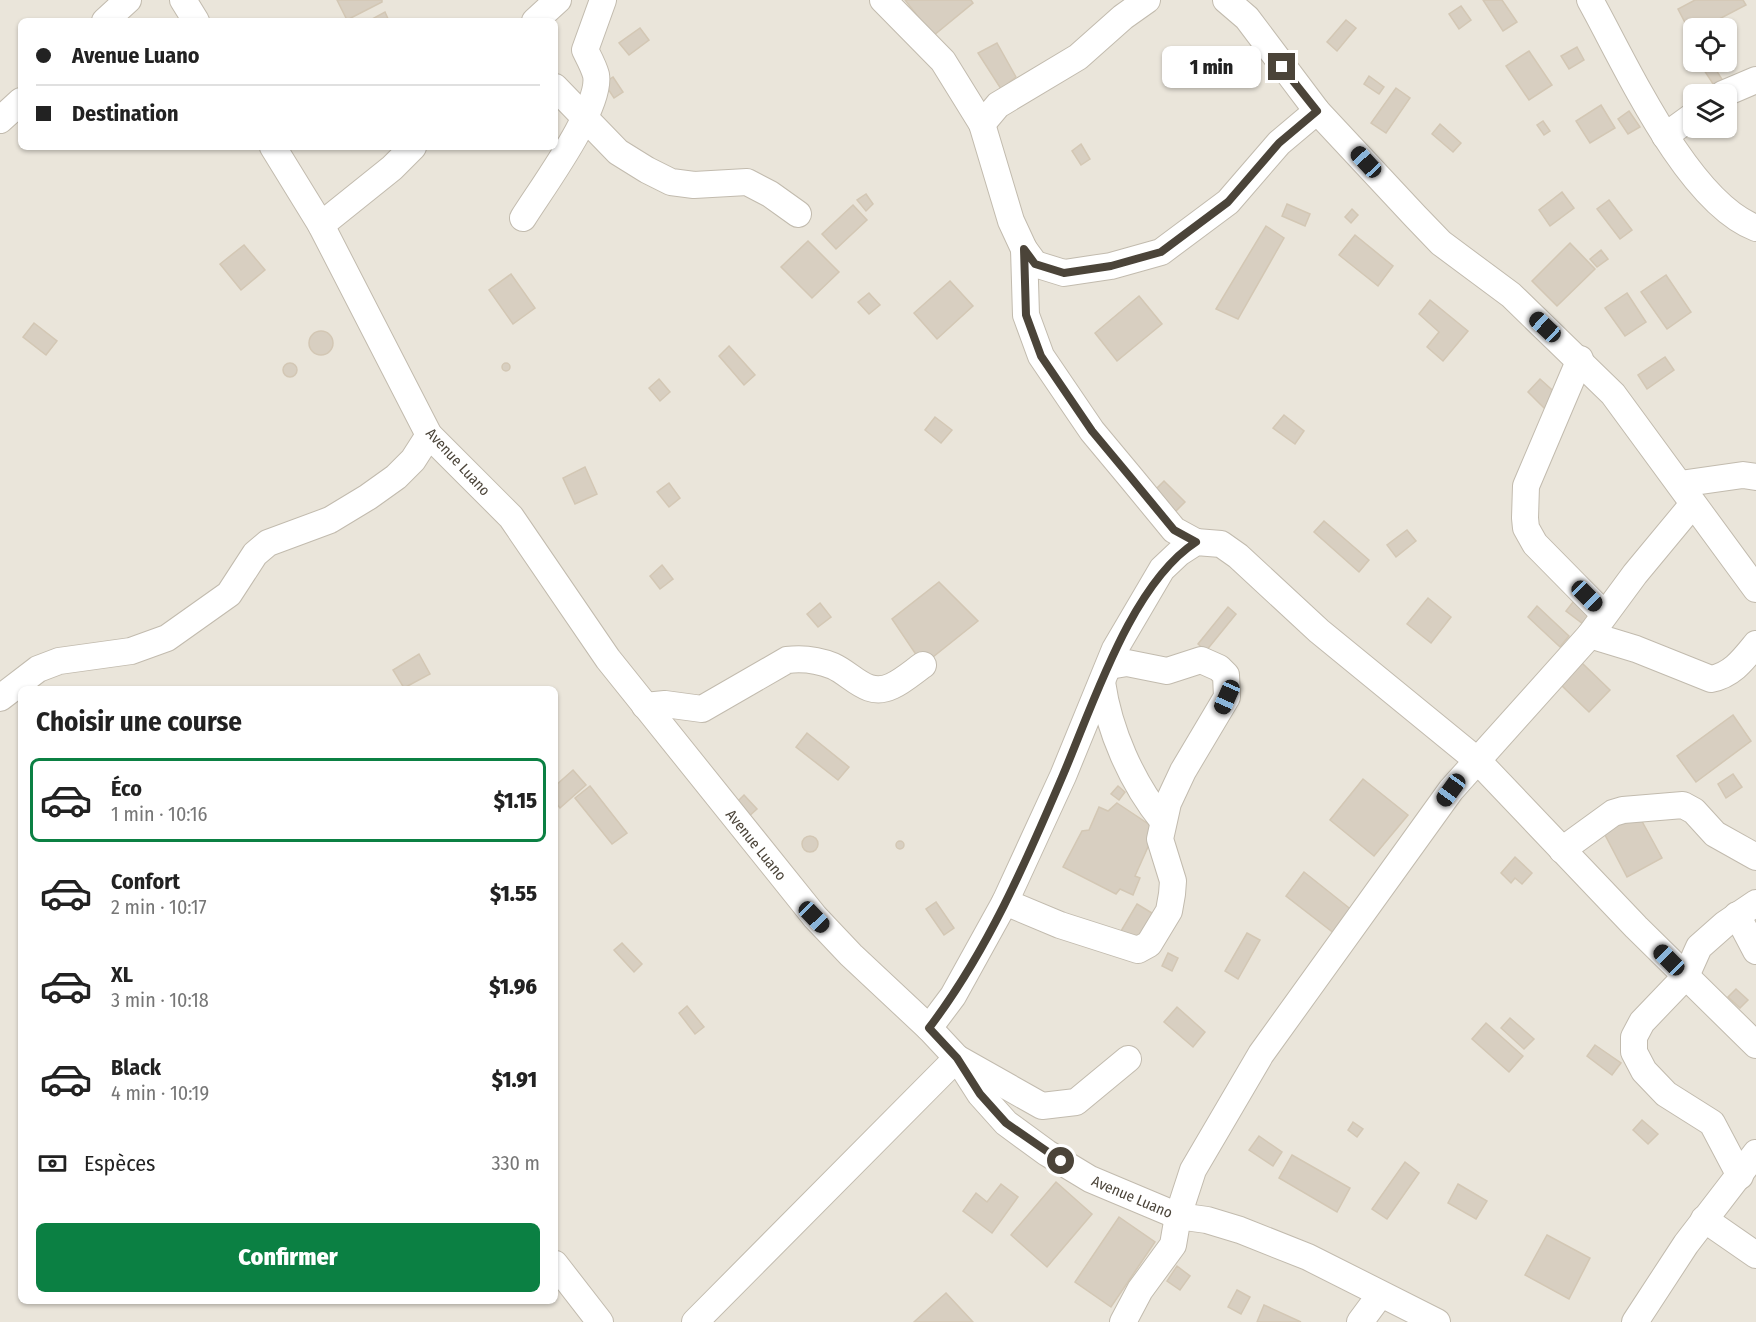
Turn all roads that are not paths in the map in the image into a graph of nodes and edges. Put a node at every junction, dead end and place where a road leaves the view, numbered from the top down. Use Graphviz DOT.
graph roads {
  1 [pos="128,0"];
  2 [pos="183,0"];
  3 [pos="558,0"];
  4 [pos="603,0"];
  5 [pos="883,0"];
  6 [pos="1147,0"];
  7 [pos="1226,0"];
  8 [pos="1590,0"];
  9 [pos="108,18"];
  10 [pos="194,18"];
  11 [pos="539,18"];
  12 [pos="1756,80"];
  13 [pos="1737,88"];
  14 [pos="558,90"];
  15 [pos="18,104"];
  16 [pos="1317,111"];
  17 [pos="584,118"];
  18 [pos="0,120"];
  19 [pos="1683,122"];
  20 [pos="982,124"];
  21 [pos="1665,135"];
  22 [pos="275,150"];
  23 [pos="410,150"];
  24 [pos="798,214"];
  25 [pos="523,218"];
  26 [pos="321,225"];
  27 [pos="1752,225"];
  28 [pos="1024,249"];
  29 [pos="1580,359"];
  30 [pos="429,435"];
  31 [pos="1756,477"];
  32 [pos="1686,494"];
  33 [pos="1196,542"];
  34 [pos="1756,590"];
  35 [pos="1604,614"];
  36 [pos="1590,635"];
  37 [pos="1756,644"];
  38 [pos="923,665"];
  39 [pos="1105,674"];
  40 [pos="0,698"];
  41 [pos="645,706"];
  42 [pos="1478,761"];
  43 [pos="1163,821"];
  44 [pos="1562,850"];
  45 [pos="1756,857"];
  46 [pos="1005,902"];
  47 [pos="1747,909"];
  48 [pos="1756,951"];
  49 [pos="1686,976"];
  50 [pos="929,1028"];
  51 [pos="1756,1045"];
  52 [pos="957,1058"];
  53 [pos="1128,1059"];
  54 [pos="1722,1138"];
  55 [pos="1756,1139"];
  56 [pos="1756,1153"];
  57 [pos="1740,1176"];
  58 [pos="1178,1216"];
  59 [pos="1704,1219"];
  60 [pos="1756,1255"];
  61 [pos="558,1268"];
  62 [pos="1380,1295"];
  63 [pos="600,1322"];
  64 [pos="694,1322"];
  65 [pos="1123,1322"];
  66 [pos="1360,1322"];
  67 [pos="1437,1322"];
  68 [pos="1635,1322"];
  1 -- 9 [label="street"];
  2 -- 10 [label="street"];
  3 -- 11 [label="street"];
  4 -- 17 [label="street"];
  5 -- 20 [label="street"];
  6 -- 20 [label="street"];
  7 -- 16 [label="street"];
  8 -- 21 [label="street"];
  12 -- 13 [label="street"];
  14 -- 17 [label="street"];
  15 -- 18 [label="street"];
  16 -- 28 [label="street"];
  16 -- 29 [label="street"];
  17 -- 24 [label="street"];
  17 -- 25 [label="street"];
  19 -- 21 [label="street"];
  20 -- 28 [label="street"];
  21 -- 27 [label="street"];
  22 -- 26 [label="street, Avenue Luano"];
  23 -- 26 [label="street"];
  26 -- 30 [label="street, Avenue Luano"];
  28 -- 33 [label="street"];
  29 -- 32 [label="street"];
  29 -- 35 [label="street"];
  30 -- 40 [label="street"];
  30 -- 41 [label="street, Avenue Luano"];
  31 -- 32 [label="street"];
  32 -- 34 [label="street"];
  32 -- 35 [label="street"];
  33 -- 39 [label="street"];
  33 -- 42 [label="street"];
  35 -- 36 [label="street"];
  36 -- 37 [label="street"];
  36 -- 42 [label="street"];
  38 -- 41 [label="street"];
  39 -- 43 [label="street"];
  39 -- 43 [label="street"];
  39 -- 46 [label="street"];
  41 -- 50 [label="street, Avenue Luano"];
  42 -- 44 [label="street"];
  42 -- 58 [label="street"];
  43 -- 46 [label="street"];
  44 -- 45 [label="street"];
  44 -- 49 [label="street"];
  46 -- 50 [label="street"];
  47 -- 48 [label="street"];
  47 -- 49 [label="street"];
  49 -- 51 [label="street"];
  49 -- 54 [label="street"];
  50 -- 52 [label="street, Avenue Luano"];
  52 -- 53 [label="street"];
  52 -- 58 [label="street, Avenue Luano"];
  52 -- 64 [label="street"];
  54 -- 55 [label="street"];
  54 -- 57 [label="street"];
  56 -- 57 [label="street"];
  57 -- 59 [label="street"];
  58 -- 62 [label="street, Avenue Luano"];
  58 -- 65 [label="street"];
  59 -- 60 [label="street"];
  59 -- 68 [label="street"];
  61 -- 63 [label="street"];
  62 -- 66 [label="street"];
  62 -- 67 [label="street, Avenue Luano"];
}
